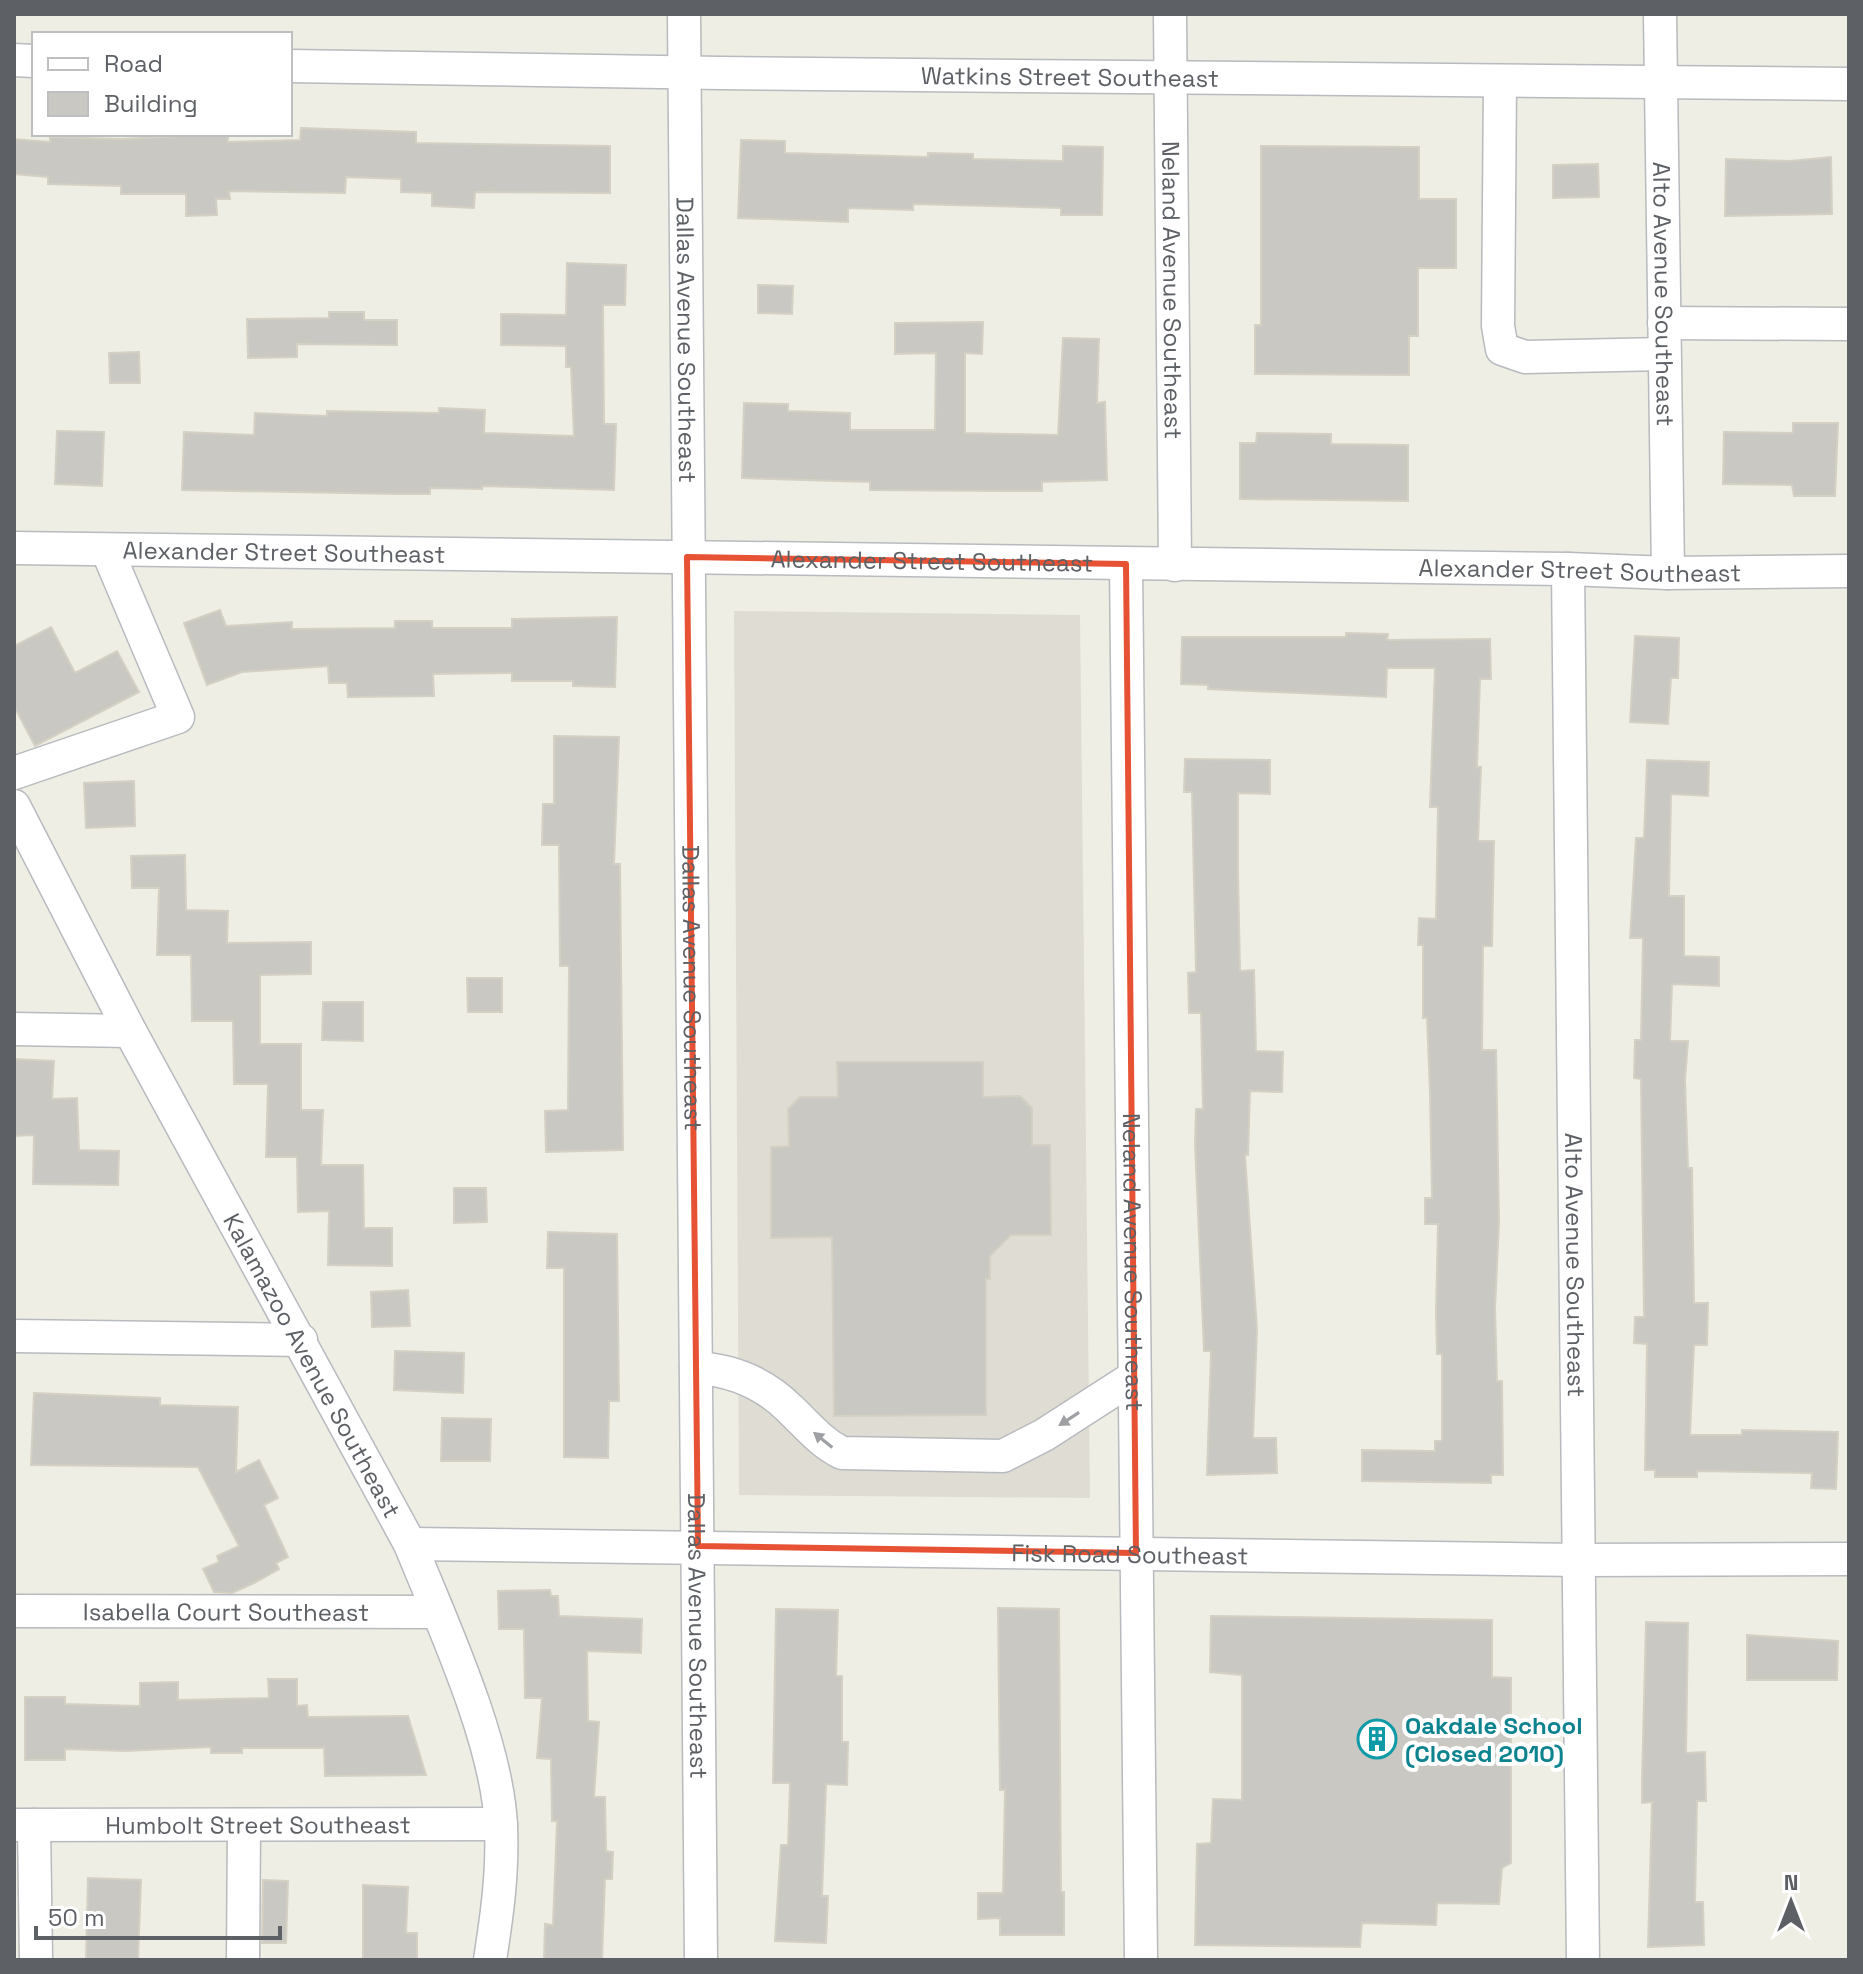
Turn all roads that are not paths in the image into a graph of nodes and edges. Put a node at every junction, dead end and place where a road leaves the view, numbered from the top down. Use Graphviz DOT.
graph roads {
  1 [pos="684,14"];
  2 [pos="1170,14"];
  3 [pos="1660,14"];
  4 [pos="292,66"];
  5 [pos="684,73"];
  6 [pos="1171,78"];
  7 [pos="1500,82"];
  8 [pos="1661,83"];
  9 [pos="1849,84"];
  10 [pos="1849,324"];
  11 [pos="1664,338"];
  12 [pos="14,548"];
  13 [pos="107,550"];
  14 [pos="687,557"];
  15 [pos="1126,564"];
  16 [pos="1175,565"];
  17 [pos="1568,569"];
  18 [pos="1849,571"];
  19 [pos="1668,573"];
  20 [pos="14,773"];
  21 [pos="14,806"];
  22 [pos="14,1029"];
  23 [pos="130,1031"];
  24 [pos="14,1336"];
  25 [pos="301,1340"];
  26 [pos="696,1368"];
  27 [pos="1134,1377"];
  28 [pos="410,1544"];
  29 [pos="698,1546"];
  30 [pos="1136,1553"];
  31 [pos="1849,1559"];
  32 [pos="1579,1560"];
  33 [pos="14,1611"];
  34 [pos="438,1612"];
  35 [pos="501,1824"];
  36 [pos="24,1825"];
  37 [pos="244,1825"];
  38 [pos="36,1960"];
  39 [pos="243,1960"];
  40 [pos="490,1960"];
  41 [pos="701,1960"];
  42 [pos="1141,1960"];
  43 [pos="1583,1960"];
  1 -- 5 [label="street, Dallas Avenue Southeast"];
  2 -- 6 [label="street, Neland Avenue Southeast"];
  3 -- 8 [label="street, Alto Avenue Southeast"];
  4 -- 5 [label="street, Watkins Street Southeast"];
  5 -- 6 [label="street, Watkins Street Southeast"];
  5 -- 14 [label="street, Dallas Avenue Southeast"];
  6 -- 7 [label="street, Watkins Street Southeast"];
  6 -- 16 [label="street, Neland Avenue Southeast"];
  7 -- 8 [label="street, Watkins Street Southeast"];
  7 -- 11 [label="street"];
  8 -- 9 [label="street, Watkins Street Southeast"];
  8 -- 11 [label="street, Alto Avenue Southeast"];
  10 -- 11 [label="street"];
  11 -- 19 [label="street, Alto Avenue Southeast"];
  12 -- 13 [label="street, Alexander Street Southeast"];
  13 -- 14 [label="street, Alexander Street Southeast"];
  13 -- 20 [label="street"];
  14 -- 15 [label="street, Alexander Street Southeast"];
  14 -- 26 [label="street, Dallas Avenue Southeast"];
  15 -- 16 [label="street, Alexander Street Southeast"];
  15 -- 27 [label="street, Neland Avenue Southeast"];
  16 -- 17 [label="street, Alexander Street Southeast"];
  17 -- 19 [label="street, Alexander Street Southeast"];
  17 -- 32 [label="street, Alto Avenue Southeast"];
  18 -- 19 [label="street, Alexander Street Southeast"];
  21 -- 23 [label="street, Kalamazoo Avenue Southeast"];
  22 -- 23 [label="street"];
  23 -- 25 [label="street, Kalamazoo Avenue Southeast"];
  24 -- 25 [label="street"];
  25 -- 28 [label="street, Kalamazoo Avenue Southeast"];
  27 -- 26 [label="street, one-way"];
  26 -- 29 [label="street, Dallas Avenue Southeast"];
  27 -- 30 [label="street, Neland Avenue Southeast"];
  28 -- 29 [label="street, Fisk Road Southeast"];
  28 -- 34 [label="street, Kalamazoo Avenue Southeast"];
  29 -- 30 [label="street, Fisk Road Southeast"];
  29 -- 41 [label="street, Dallas Avenue Southeast"];
  30 -- 32 [label="street, Fisk Road Southeast"];
  30 -- 42 [label="street, Neland Avenue Southeast"];
  31 -- 32 [label="street, Fisk Road Southeast"];
  32 -- 43 [label="street, Alto Avenue Southeast"];
  33 -- 34 [label="street, Isabella Court Southeast"];
  34 -- 35 [label="street, Kalamazoo Avenue Southeast"];
  35 -- 37 [label="street, Humbolt Street Southeast"];
  35 -- 40 [label="street, Kalamazoo Avenue Southeast"];
  36 -- 37 [label="street, Humbolt Street Southeast"];
  36 -- 38 [label="street"];
  37 -- 39 [label="street"];
}
